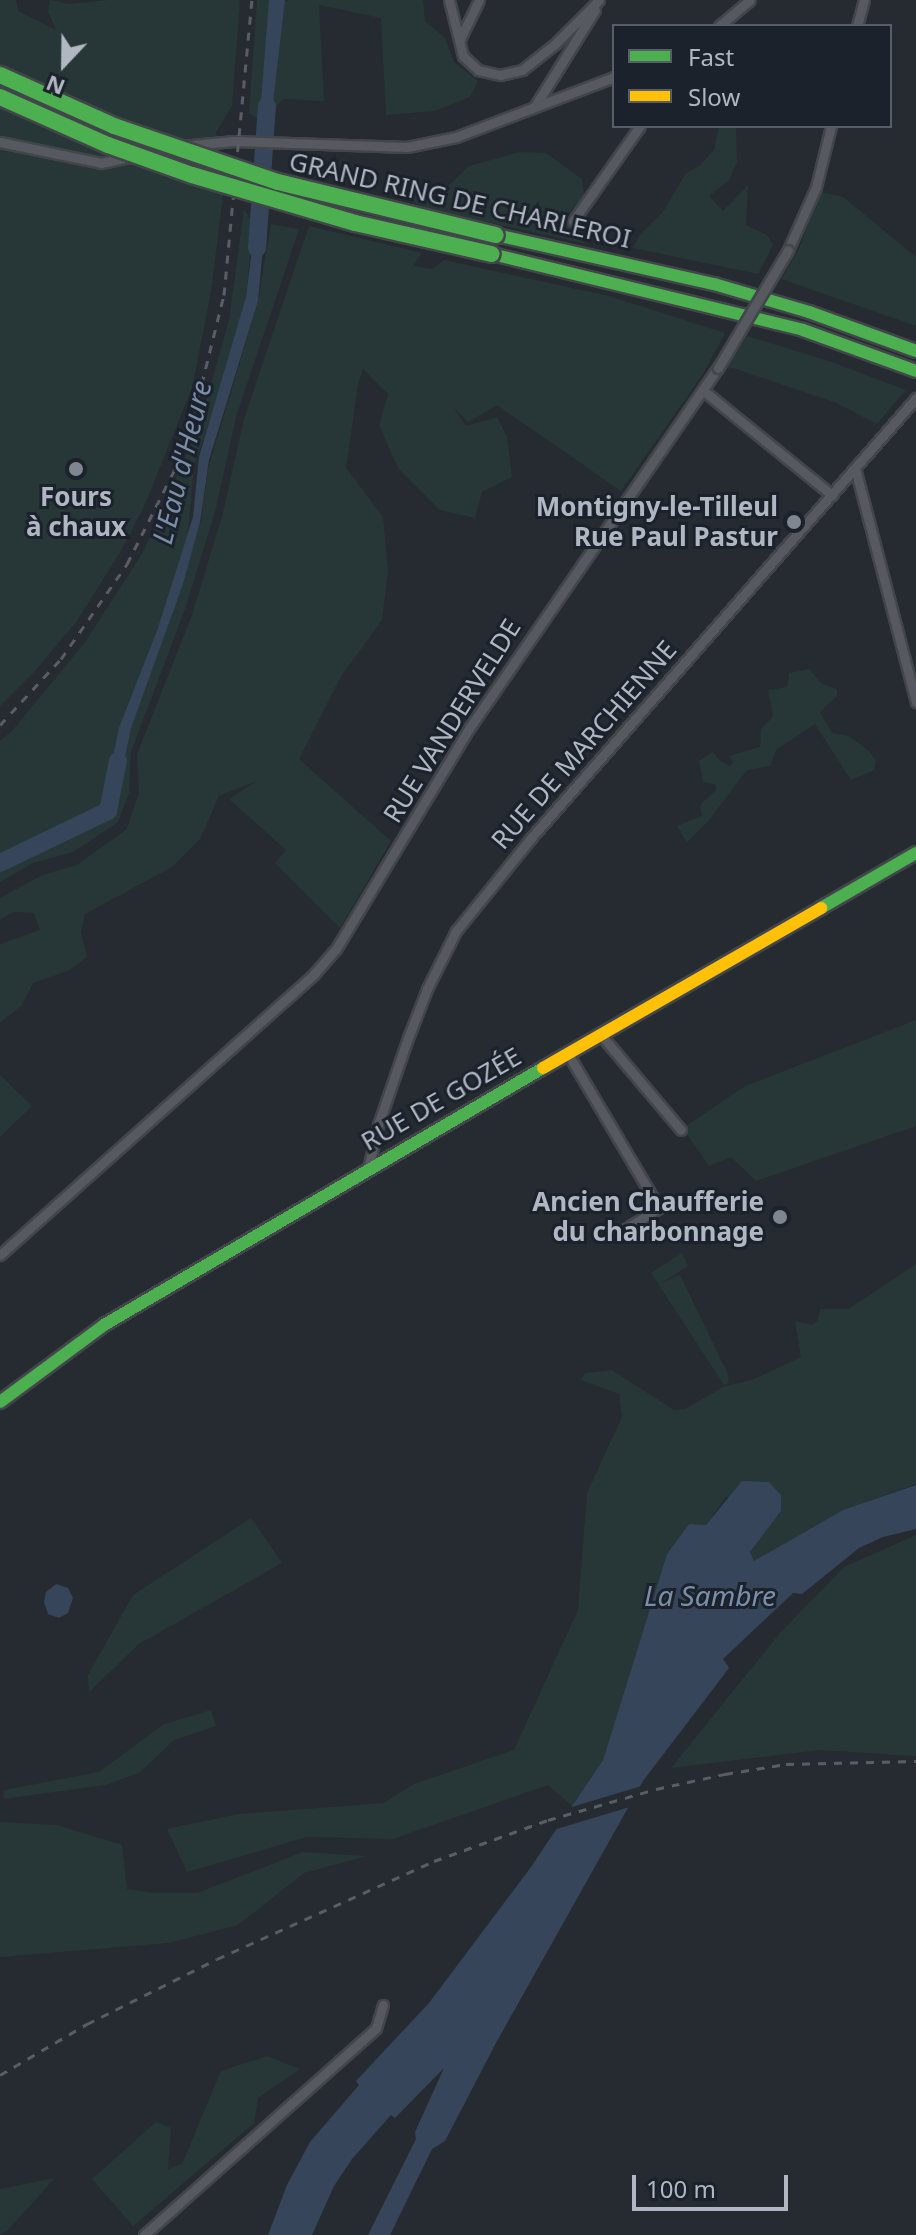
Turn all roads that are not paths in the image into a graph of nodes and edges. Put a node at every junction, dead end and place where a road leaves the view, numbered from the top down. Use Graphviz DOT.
graph roads {
  1 [pos="449,0"];
  2 [pos="479,0"];
  3 [pos="600,0"];
  4 [pos="750,0"];
  5 [pos="864,0"];
  6 [pos="721,24"];
  7 [pos="858,24"];
  8 [pos="460,39"];
  9 [pos="0,75"];
  10 [pos="612,78"];
  11 [pos="0,97"];
  12 [pos="534,108"];
  13 [pos="639,128"];
  14 [pos="831,128"];
  15 [pos="0,142"];
  16 [pos="573,221"];
  17 [pos="916,351"];
  18 [pos="885,358"];
  19 [pos="916,371"];
  20 [pos="916,381"];
  21 [pos="704,391"];
  22 [pos="916,398"];
  23 [pos="855,468"];
  24 [pos="832,495"];
  25 [pos="916,702"];
  26 [pos="916,853"];
  27 [pos="601,1035"];
  28 [pos="568,1054"];
  29 [pos="681,1130"];
  30 [pos="368,1169"];
  31 [pos="619,1233"];
  32 [pos="0,1255"];
  33 [pos="0,1402"];
  34 [pos="383,2005"];
  35 [pos="144,2235"];
  1 -- 8 [label="street"];
  2 -- 8 [label="street"];
  3 -- 8 [label="street"];
  3 -- 12 [label="street"];
  4 -- 6 [label="street"];
  5 -- 7 [label="street"];
  9 -- 17 [label="main road, GRAND RING DE CHARLEROI, bridge"];
  10 -- 12 [label="street"];
  11 -- 18 [label="main road, GRAND RING DE CHARLEROI, bridge"];
  12 -- 15 [label="street"];
  13 -- 16 [label="street"];
  14 -- 21 [label="street, RUE VANDERVELDE, bridge"];
  18 -- 19 [label="main road, GRAND RING DE CHARLEROI"];
  18 -- 20 [label="main road"];
  21 -- 24 [label="street"];
  21 -- 32 [label="street, RUE VANDERVELDE"];
  22 -- 23 [label="street, RUE DE MARCHIENNE"];
  23 -- 24 [label="street, RUE DE MARCHIENNE"];
  23 -- 25 [label="street"];
  24 -- 30 [label="street, RUE DE MARCHIENNE"];
  26 -- 27 [label="main road, RUE DE GOZÉE"];
  27 -- 28 [label="main road, RUE DE GOZÉE"];
  27 -- 29 [label="street"];
  28 -- 30 [label="main road, RUE DE GOZÉE"];
  28 -- 31 [label="street"];
  30 -- 33 [label="main road, RUE DE GOZÉE"];
  34 -- 35 [label="street"];
}
